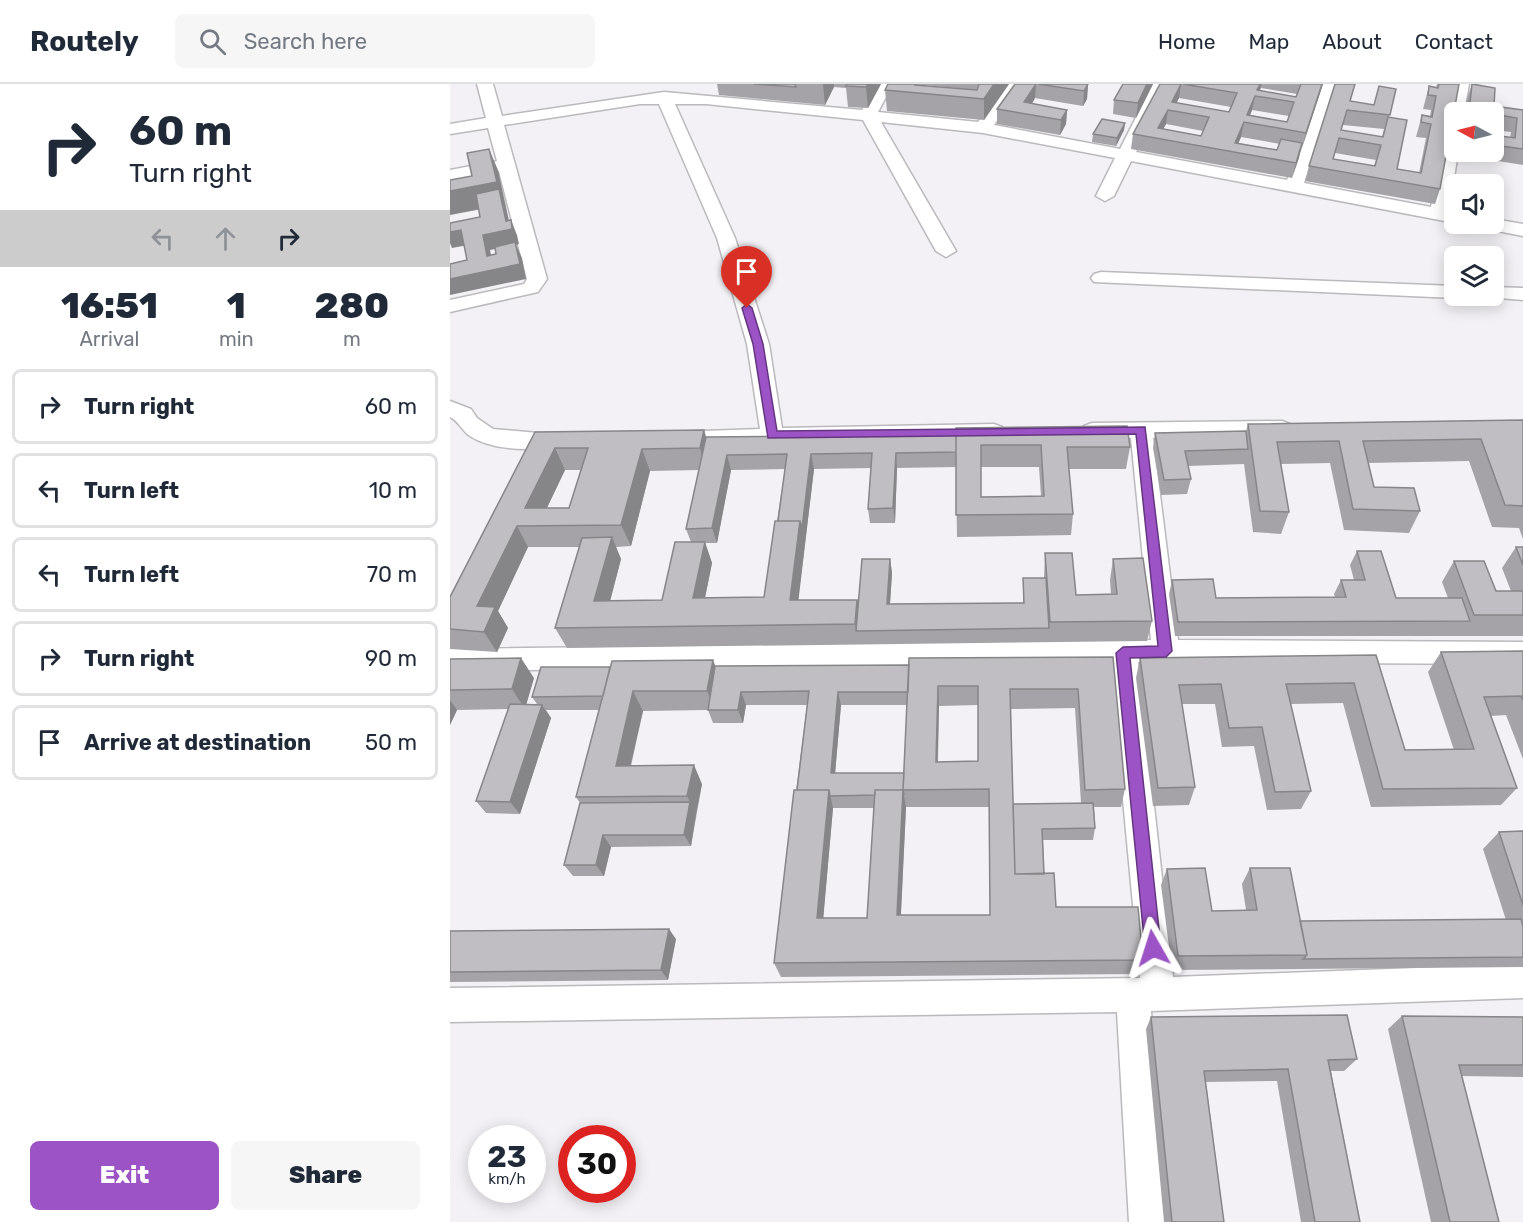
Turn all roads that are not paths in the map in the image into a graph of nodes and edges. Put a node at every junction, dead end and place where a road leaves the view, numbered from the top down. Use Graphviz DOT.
graph roads {
  1 [pos="485,84"];
  2 [pos="885,84"];
  3 [pos="1014,84"];
  4 [pos="1161,84"];
  5 [pos="1330,84"];
  6 [pos="1461,84"];
  7 [pos="664,98"];
  8 [pos="1458,102"];
  9 [pos="868,114"];
  10 [pos="495,121"];
  11 [pos="983,128"];
  12 [pos="450,129"];
  13 [pos="1124,154"];
  14 [pos="505,165"];
  15 [pos="450,175"];
  16 [pos="1294,186"];
  17 [pos="1105,196"];
  18 [pos="1444,215"];
  19 [pos="1504,227"];
  20 [pos="1523,230"];
  21 [pos="946,251"];
  22 [pos="1101,278"];
  23 [pos="1444,291"];
  24 [pos="1504,293"];
  25 [pos="1523,294"];
  26 [pos="450,306"];
  27 [pos="450,408"];
  28 [pos="1308,429"];
  29 [pos="1141,430"];
  30 [pos="1070,431"];
  31 [pos="1011,432"];
  32 [pos="772,435"];
  33 [pos="657,439"];
  34 [pos="528,465"];
  35 [pos="1166,651"];
  36 [pos="1123,653"];
  37 [pos="1523,653"];
  38 [pos="450,660"];
  39 [pos="1523,981"];
  40 [pos="1145,994"];
  41 [pos="450,1005"];
  42 [pos="1148,1222"];
  1 -- 10 [label="street"];
  2 -- 9 [label="street"];
  3 -- 11 [label="street"];
  4 -- 13 [label="street"];
  5 -- 16 [label="street"];
  6 -- 8 [label="street"];
  7 -- 9 [label="street"];
  7 -- 10 [label="street"];
  7 -- 32 [label="street"];
  9 -- 11 [label="street"];
  9 -- 21 [label="street"];
  10 -- 12 [label="street"];
  10 -- 14 [label="street"];
  11 -- 13 [label="street"];
  13 -- 16 [label="street"];
  13 -- 17 [label="street"];
  14 -- 15 [label="street"];
  14 -- 26 [label="street"];
  16 -- 18 [label="street"];
  19 -- 20 [label="street"];
  22 -- 23 [label="street"];
  24 -- 25 [label="street"];
  27 -- 34 [label="street"];
  28 -- 29 [label="street"];
  29 -- 30 [label="street"];
  29 -- 35 [label="street"];
  31 -- 32 [label="street"];
  32 -- 33 [label="street"];
  35 -- 36 [label="street"];
  35 -- 37 [label="street"];
  36 -- 38 [label="street"];
  36 -- 40 [label="street"];
  39 -- 40 [label="street"];
  40 -- 41 [label="street"];
  40 -- 42 [label="street"];
}
